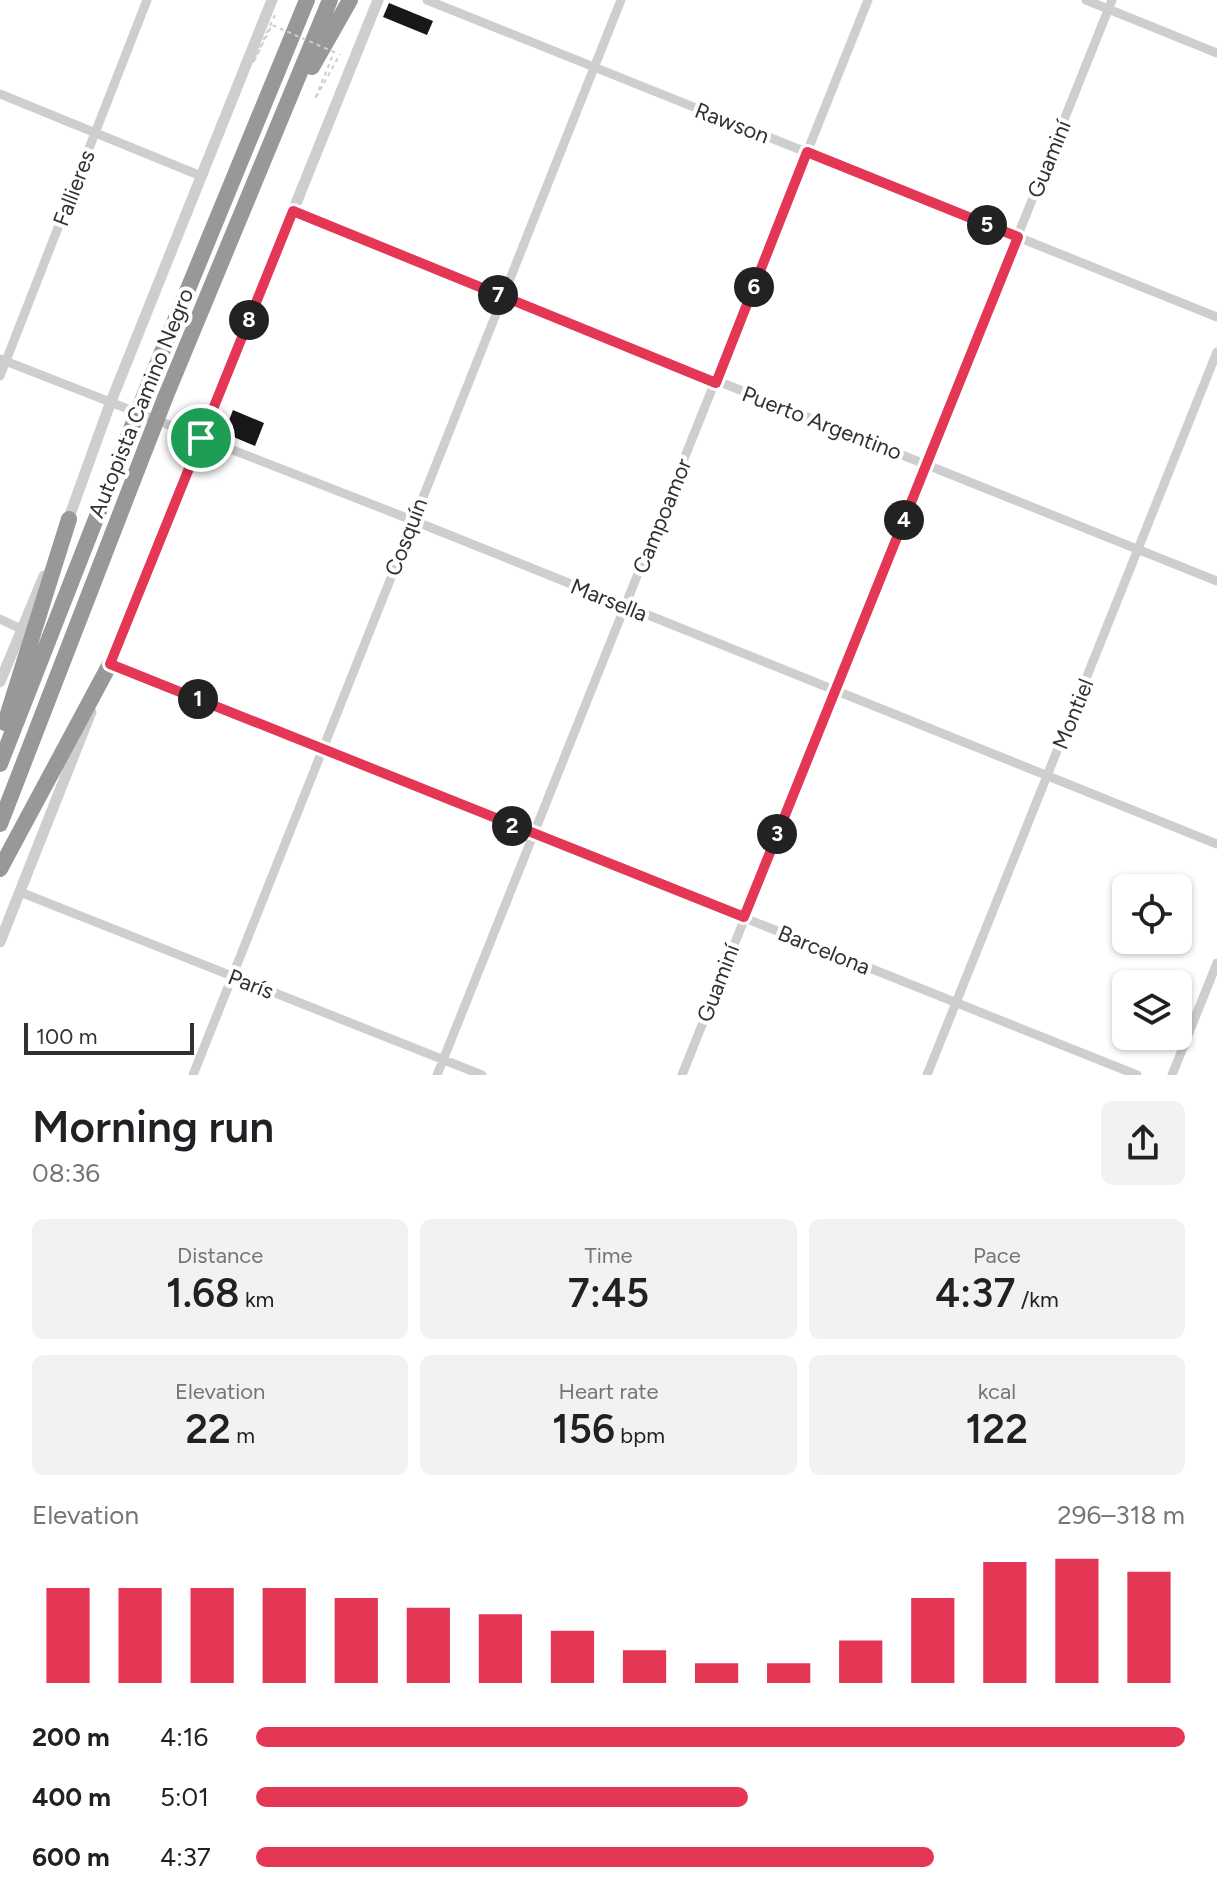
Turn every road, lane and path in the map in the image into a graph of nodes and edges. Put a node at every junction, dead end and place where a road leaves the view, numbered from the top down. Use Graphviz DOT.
graph roads {
  1 [pos="147,0"];
  2 [pos="272,0"];
  3 [pos="296,0"];
  4 [pos="307,0"];
  5 [pos="330,0"];
  6 [pos="350,0"];
  7 [pos="378,0"];
  8 [pos="427,0"];
  9 [pos="621,0"];
  10 [pos="868,0"];
  11 [pos="1086,0"];
  12 [pos="1110,4"];
  13 [pos="275,15"];
  14 [pos="1217,53"];
  15 [pos="340,54"];
  16 [pos="594,69"];
  17 [pos="0,94"];
  18 [pos="278,127"];
  19 [pos="96,132"];
  20 [pos="807,152"];
  21 [pos="201,176"];
  22 [pos="228,187"];
  23 [pos="293,211"];
  24 [pos="1018,237"];
  25 [pos="502,296"];
  26 [pos="1217,317"];
  27 [pos="1217,352"];
  28 [pos="3,361"];
  29 [pos="0,376"];
  30 [pos="716,383"];
  31 [pos="110,404"];
  32 [pos="201,438"];
  33 [pos="927,464"];
  34 [pos="69,519"];
  35 [pos="412,520"];
  36 [pos="1139,549"];
  37 [pos="1217,581"];
  38 [pos="626,607"];
  39 [pos="0,619"];
  40 [pos="21,629"];
  41 [pos="110,664"];
  42 [pos="0,682"];
  43 [pos="834,691"];
  44 [pos="0,737"];
  45 [pos="325,748"];
  46 [pos="0,764"];
  47 [pos="1048,776"];
  48 [pos="0,824"];
  49 [pos="534,834"];
  50 [pos="1217,844"];
  51 [pos="0,869"];
  52 [pos="20,892"];
  53 [pos="744,917"];
  54 [pos="0,942"];
  55 [pos="1217,963"];
  56 [pos="232,977"];
  57 [pos="956,1003"];
  58 [pos="443,1059"];
  59 [pos="193,1075"];
  60 [pos="437,1075"];
  61 [pos="482,1075"];
  62 [pos="682,1075"];
  63 [pos="927,1075"];
  64 [pos="1137,1075"];
  65 [pos="1172,1075"];
  1 -- 19 [label="street, Fallieres"];
  2 -- 21 [label="street"];
  3 -- 22 [label="highway"];
  4 -- 22 [label="highway, Autopista Camino Negro"];
  5 -- 18 [label="highway, Autopista Camino Negro"];
  6 -- 18 [label="highway"];
  7 -- 23 [label="street"];
  8 -- 16 [label="street, Rawson"];
  9 -- 16 [label="street, Cosquín"];
  10 -- 20 [label="street, Campoamor"];
  11 -- 12 [label="street"];
  12 -- 14 [label="street"];
  12 -- 24 [label="street, Guaminí"];
  13 -- 15 [label="path, bridge"];
  16 -- 20 [label="street, Rawson"];
  16 -- 25 [label="street, Cosquín"];
  17 -- 19 [label="street"];
  18 -- 48 [label="highway, Autopista Camino Negro, bridge"];
  19 -- 21 [label="street"];
  19 -- 28 [label="street, Fallieres"];
  20 -- 24 [label="street, Rawson"];
  20 -- 30 [label="street, Campoamor"];
  21 -- 31 [label="street"];
  22 -- 46 [label="highway, Autopista Camino Negro, bridge"];
  23 -- 25 [label="street, Puerto Argentino"];
  23 -- 32 [label="street"];
  24 -- 26 [label="street, Rawson"];
  24 -- 33 [label="street, Guaminí"];
  25 -- 30 [label="street, Puerto Argentino"];
  25 -- 35 [label="street, Cosquín"];
  27 -- 36 [label="street, Montiel"];
  28 -- 29 [label="street, Fallieres"];
  28 -- 31 [label="street, Marsella"];
  30 -- 33 [label="street, Puerto Argentino"];
  30 -- 38 [label="street, Campoamor"];
  31 -- 32 [label="street, Marsella"];
  31 -- 34 [label="street"];
  32 -- 35 [label="street, Marsella"];
  32 -- 41 [label="street"];
  33 -- 36 [label="street, Puerto Argentino"];
  33 -- 43 [label="street, Guaminí"];
  34 -- 40 [label="street"];
  34 -- 44 [label="highway"];
  35 -- 38 [label="street, Marsella"];
  35 -- 45 [label="street, Cosquín"];
  36 -- 37 [label="street, Puerto Argentino"];
  36 -- 47 [label="street, Montiel"];
  38 -- 43 [label="street, Marsella"];
  38 -- 49 [label="street, Campoamor"];
  39 -- 40 [label="street"];
  40 -- 42 [label="street"];
  41 -- 45 [label="street, Barcelona"];
  41 -- 51 [label="highway"];
  41 -- 52 [label="street"];
  43 -- 47 [label="street, Marsella"];
  43 -- 53 [label="street, Guaminí"];
  45 -- 49 [label="street, Barcelona"];
  45 -- 56 [label="street, Cosquín"];
  47 -- 50 [label="street, Marsella"];
  47 -- 57 [label="street, Montiel"];
  49 -- 53 [label="street, Barcelona"];
  49 -- 58 [label="street, Campoamor"];
  52 -- 54 [label="street"];
  52 -- 56 [label="street, París"];
  53 -- 57 [label="street, Barcelona"];
  53 -- 62 [label="street, Guaminí"];
  55 -- 65 [label="street"];
  56 -- 58 [label="street, París"];
  56 -- 59 [label="street, Cosquín"];
  57 -- 63 [label="street, Montiel"];
  57 -- 64 [label="street, Barcelona"];
  58 -- 60 [label="street, Campoamor"];
  58 -- 61 [label="street, París"];
}
